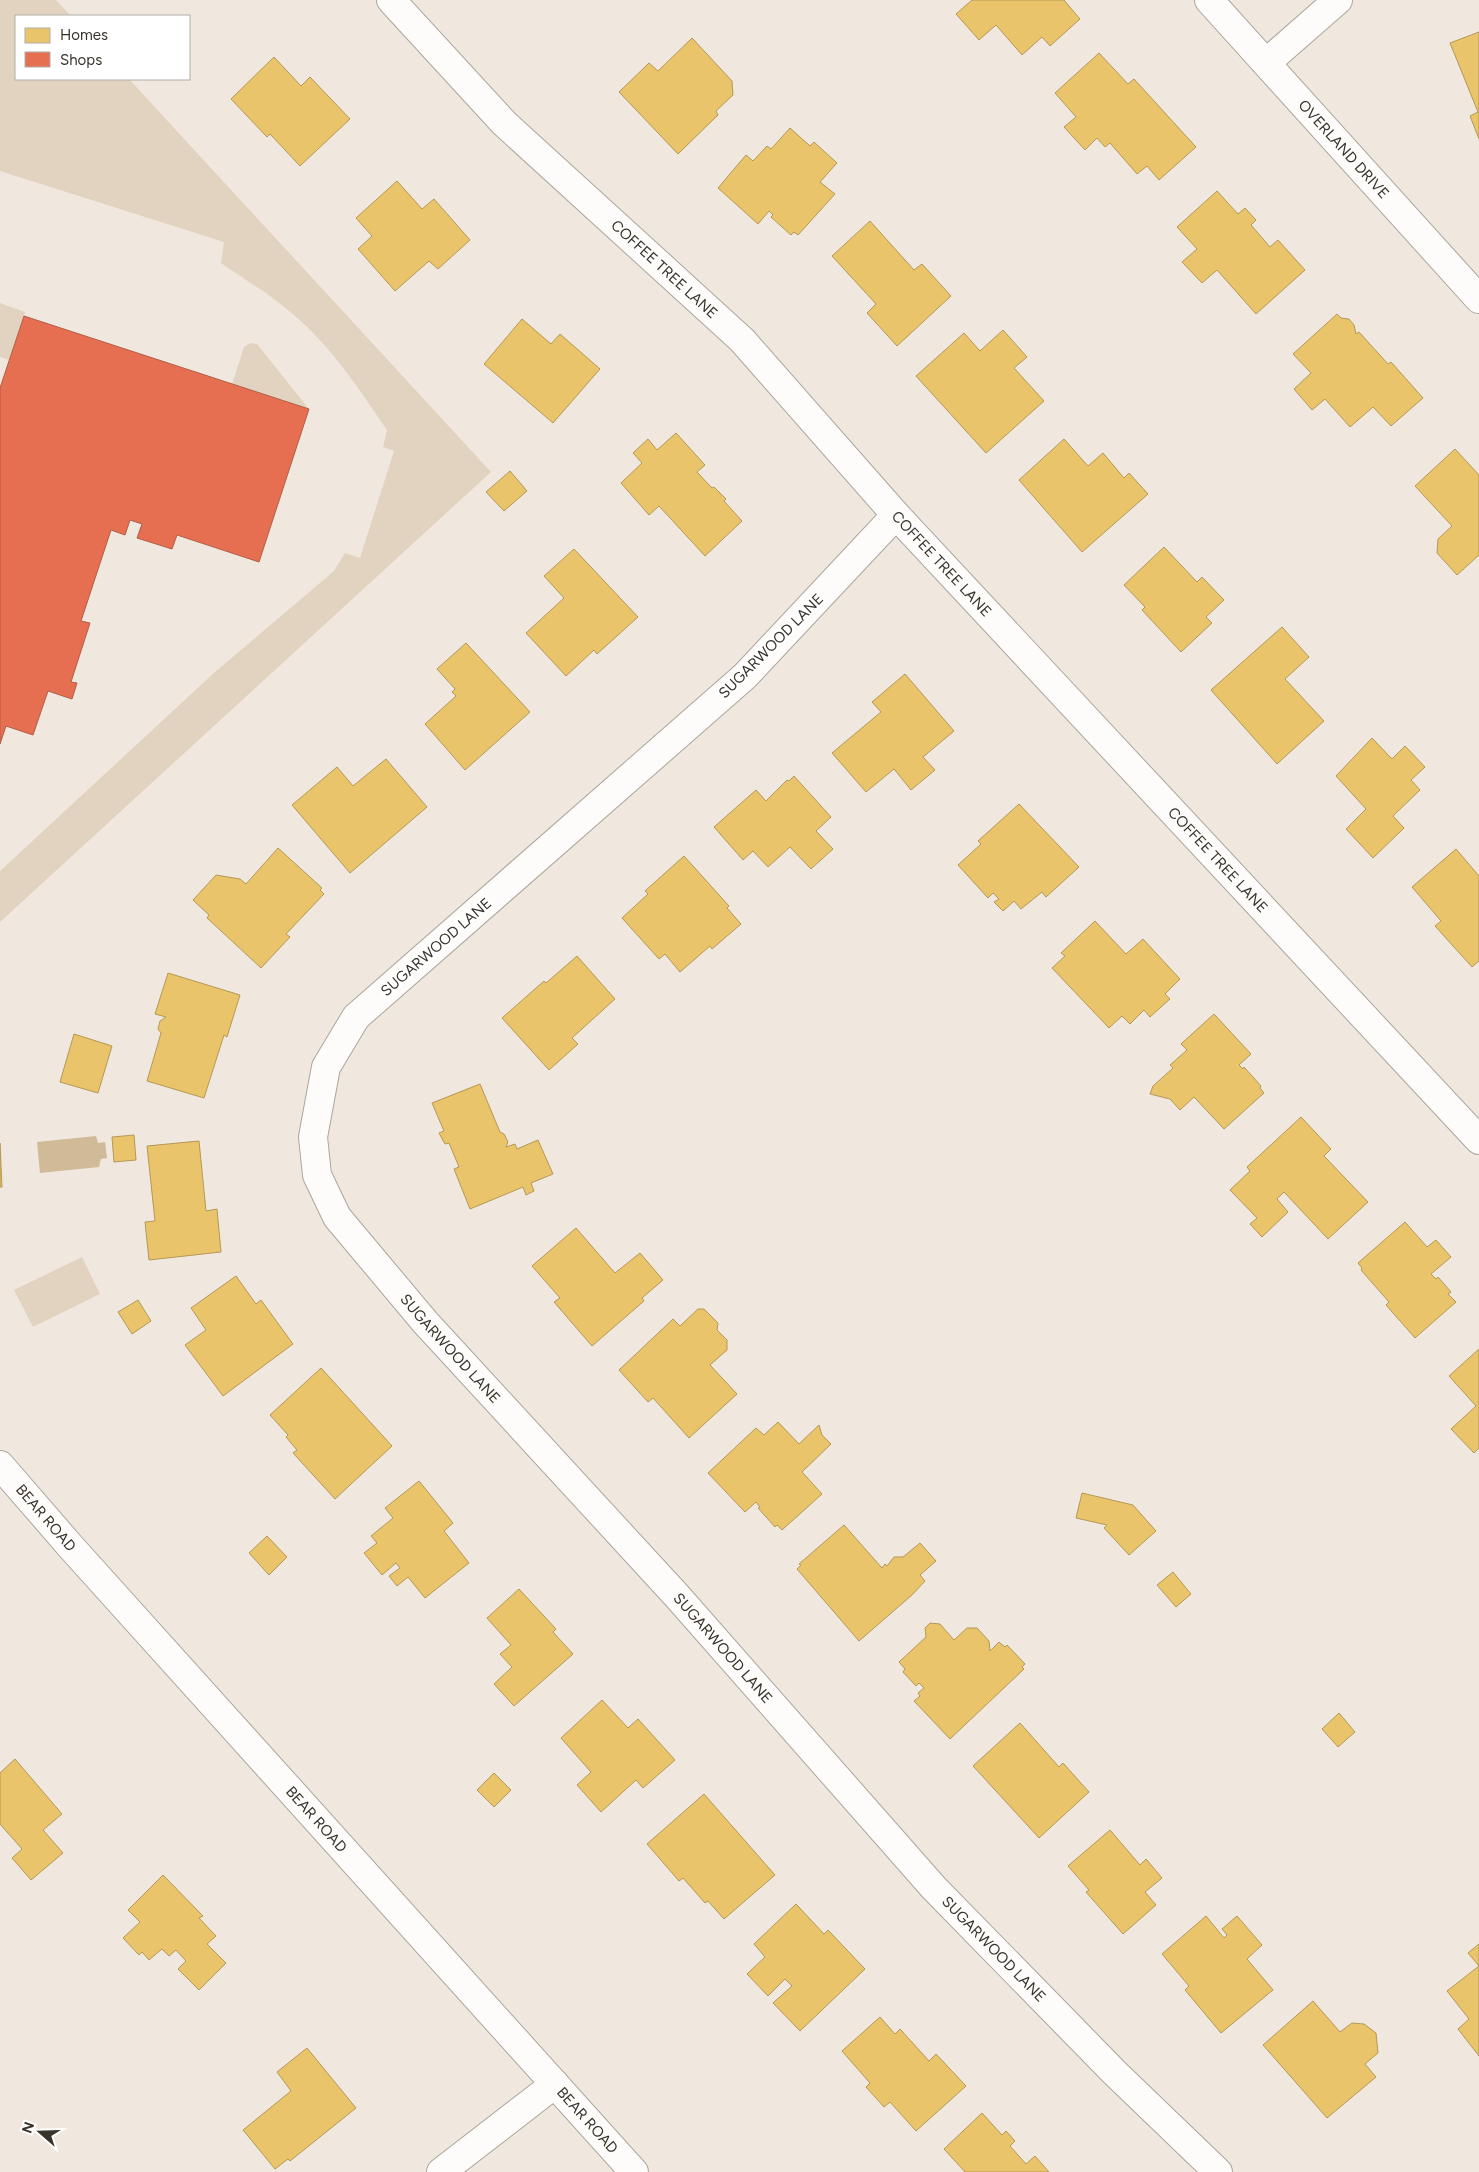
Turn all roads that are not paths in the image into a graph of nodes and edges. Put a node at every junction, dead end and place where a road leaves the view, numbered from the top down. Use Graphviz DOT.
graph roads {
  1 [pos="391,0"];
  2 [pos="1209,0"];
  3 [pos="1338,0"];
  4 [pos="1266,63"];
  5 [pos="1479,299"];
  6 [pos="896,515"];
  7 [pos="1479,1140"];
  8 [pos="0,1465"];
  9 [pos="555,2084"];
  10 [pos="441,2172"];
  11 [pos="634,2172"];
  12 [pos="1218,2172"];
  1 -- 6 [label="street, COFFEE TREE LANE"];
  2 -- 4 [label="street, OVERLAND DRIVE"];
  3 -- 4 [label="street"];
  4 -- 5 [label="street, OVERLAND DRIVE"];
  6 -- 7 [label="street, COFFEE TREE LANE"];
  6 -- 12 [label="street, SUGARWOOD LANE"];
  8 -- 9 [label="street, BEAR ROAD"];
  9 -- 10 [label="street"];
  9 -- 11 [label="street, BEAR ROAD"];
}
